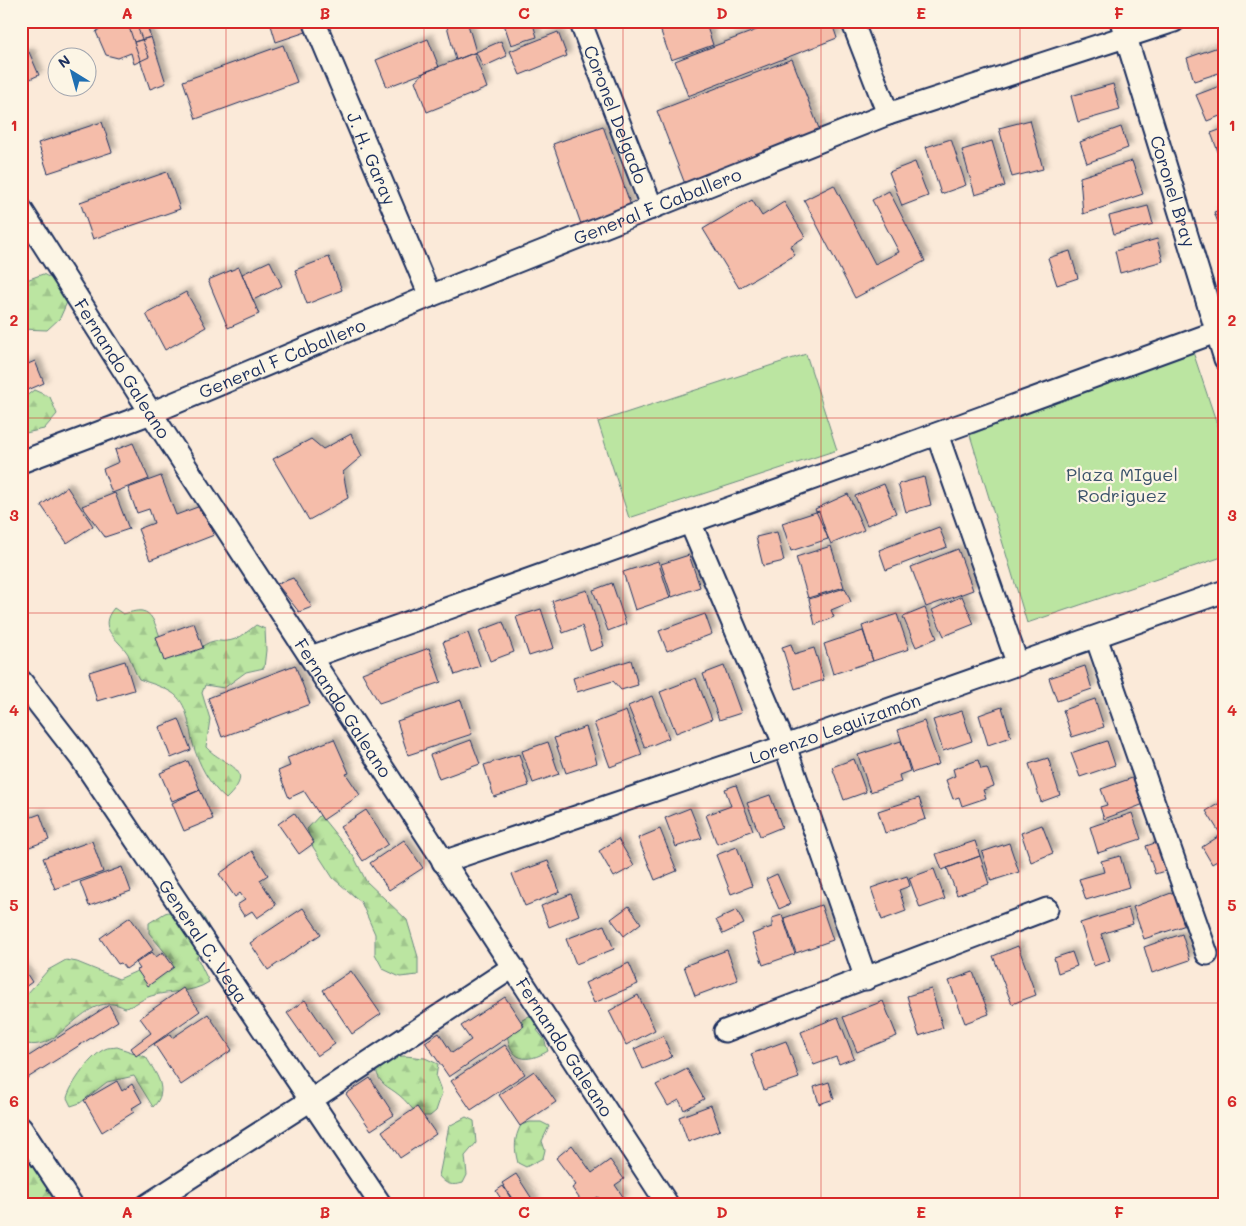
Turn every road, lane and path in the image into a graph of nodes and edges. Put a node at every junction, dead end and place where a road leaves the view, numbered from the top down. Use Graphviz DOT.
graph roads {
  1 [pos="314,21"];
  2 [pos="580,21"];
  3 [pos="852,21"];
  4 [pos="1174,21"];
  5 [pos="1124,29"];
  6 [pos="888,114"];
  7 [pos="652,208"];
  8 [pos="21,209"];
  9 [pos="430,296"];
  10 [pos="1218,325"];
  11 [pos="1225,359"];
  12 [pos="151,413"];
  13 [pos="936,434"];
  14 [pos="21,462"];
  15 [pos="690,522"];
  16 [pos="1225,591"];
  17 [pos="1096,637"];
  18 [pos="311,657"];
  19 [pos="1018,665"];
  20 [pos="21,681"];
  21 [pos="785,746"];
  22 [pos="443,862"];
  23 [pos="1047,910"];
  24 [pos="1207,954"];
  25 [pos="513,966"];
  26 [pos="866,979"];
  27 [pos="725,1031"];
  28 [pos="311,1100"];
  29 [pos="21,1128"];
  30 [pos="72,1205"];
  31 [pos="147,1205"];
  32 [pos="381,1205"];
  33 [pos="668,1205"];
  1 -- 9 [label="street, J. H. Garay"];
  2 -- 7 [label="street, Coronel Delgado"];
  3 -- 6 [label="street"];
  4 -- 5 [label="street, General F Caballero"];
  5 -- 6 [label="street, General F Caballero"];
  5 -- 10 [label="street, Coronel Bray"];
  6 -- 7 [label="street, General F Caballero"];
  7 -- 9 [label="street, General F Caballero"];
  8 -- 12 [label="street, Fernando Galeano"];
  9 -- 12 [label="street, General F Caballero"];
  10 -- 11 [label="street, Coronel Bray"];
  10 -- 13 [label="street"];
  12 -- 14 [label="street, General F Caballero"];
  12 -- 18 [label="street, Fernando Galeano"];
  13 -- 15 [label="street"];
  13 -- 19 [label="street"];
  15 -- 18 [label="street"];
  15 -- 21 [label="street"];
  16 -- 17 [label="street, Lorenzo Leguizamón"];
  17 -- 19 [label="street, Lorenzo Leguizamón"];
  17 -- 24 [label="street"];
  18 -- 22 [label="street, Fernando Galeano"];
  19 -- 21 [label="street, Lorenzo Leguizamón"];
  20 -- 28 [label="street, General C. Vega"];
  21 -- 22 [label="street, Lorenzo Leguizamón"];
  21 -- 26 [label="street"];
  22 -- 25 [label="street, Fernando Galeano"];
  23 -- 26 [label="street"];
  25 -- 28 [label="street"];
  25 -- 33 [label="street, Fernando Galeano"];
  26 -- 27 [label="street"];
  28 -- 31 [label="street"];
  28 -- 32 [label="street, General C. Vega"];
  29 -- 30 [label="street"];
}
